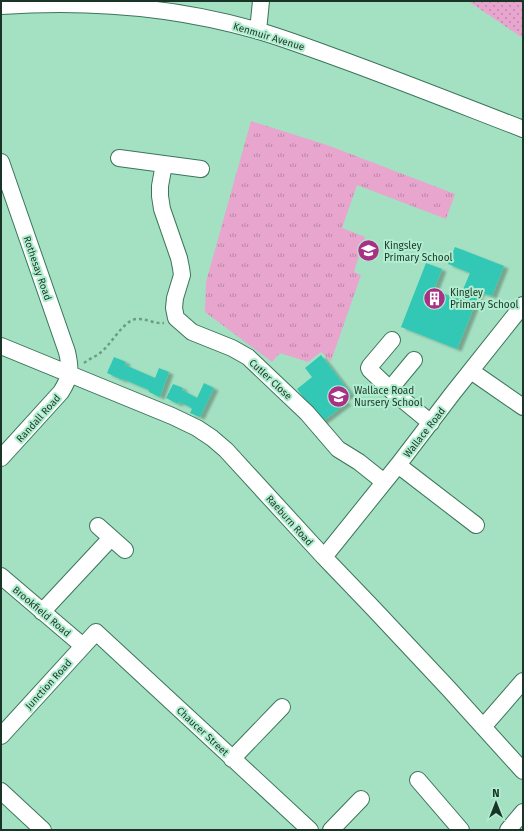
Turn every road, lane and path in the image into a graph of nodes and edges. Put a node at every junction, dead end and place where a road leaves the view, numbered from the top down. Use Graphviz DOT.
graph roads {
  1 [pos="261,1"];
  2 [pos="1,6"];
  3 [pos="258,31"];
  4 [pos="523,130"];
  5 [pos="119,158"];
  6 [pos="1,162"];
  7 [pos="164,164"];
  8 [pos="201,170"];
  9 [pos="6,194"];
  10 [pos="523,305"];
  11 [pos="176,318"];
  12 [pos="392,340"];
  13 [pos="1,346"];
  14 [pos="414,360"];
  15 [pos="471,371"];
  16 [pos="70,374"];
  17 [pos="390,389"];
  18 [pos="523,408"];
  19 [pos="431,423"];
  20 [pos="1,458"];
  21 [pos="398,465"];
  22 [pos="384,482"];
  23 [pos="476,525"];
  24 [pos="98,526"];
  25 [pos="111,538"];
  26 [pos="124,550"];
  27 [pos="324,557"];
  28 [pos="1,576"];
  29 [pos="42,612"];
  30 [pos="96,632"];
  31 [pos="83,646"];
  32 [pos="523,681"];
  33 [pos="282,707"];
  34 [pos="483,727"];
  35 [pos="1,736"];
  36 [pos="232,759"];
  37 [pos="523,771"];
  38 [pos="418,780"];
  39 [pos="1,791"];
  40 [pos="361,799"];
  41 [pos="523,812"];
  42 [pos="43,830"];
  43 [pos="310,830"];
  44 [pos="331,830"];
  45 [pos="461,830"];
  46 [pos="508,830"];
  1 -- 3 [label="street"];
  2 -- 3 [label="street, Kenmuir Avenue"];
  3 -- 4 [label="street, Kenmuir Avenue"];
  5 -- 7 [label="street"];
  6 -- 9 [label="street, Rothesay Road"];
  7 -- 8 [label="street"];
  7 -- 11 [label="street"];
  9 -- 16 [label="street, Rothesay Road"];
  10 -- 15 [label="street, Wallace Road"];
  11 -- 16 [label="path"];
  11 -- 22 [label="street, Cutler Close"];
  12 -- 17 [label="street"];
  13 -- 16 [label="street, Raeburn Road"];
  14 -- 17 [label="street"];
  15 -- 18 [label="street"];
  15 -- 19 [label="street, Wallace Road"];
  16 -- 20 [label="street, Randall Road"];
  16 -- 27 [label="street, Raeburn Road"];
  17 -- 19 [label="street"];
  19 -- 21 [label="street, Wallace Road"];
  21 -- 22 [label="street, Wallace Road"];
  21 -- 23 [label="street"];
  22 -- 27 [label="street, Wallace Road"];
  24 -- 25 [label="street"];
  25 -- 26 [label="street"];
  25 -- 29 [label="street"];
  27 -- 34 [label="street, Raeburn Road"];
  28 -- 29 [label="street, Brookfield Road"];
  29 -- 31 [label="street, Brookfield Road"];
  30 -- 31 [label="street, Junction Road"];
  30 -- 36 [label="street, Chaucer Street"];
  31 -- 35 [label="street, Junction Road"];
  32 -- 34 [label="street"];
  33 -- 36 [label="street"];
  34 -- 37 [label="street, Raeburn Road"];
  36 -- 43 [label="street, Chaucer Street"];
  38 -- 45 [label="street"];
  39 -- 42 [label="street"];
  40 -- 44 [label="street"];
  41 -- 46 [label="street"];
}
